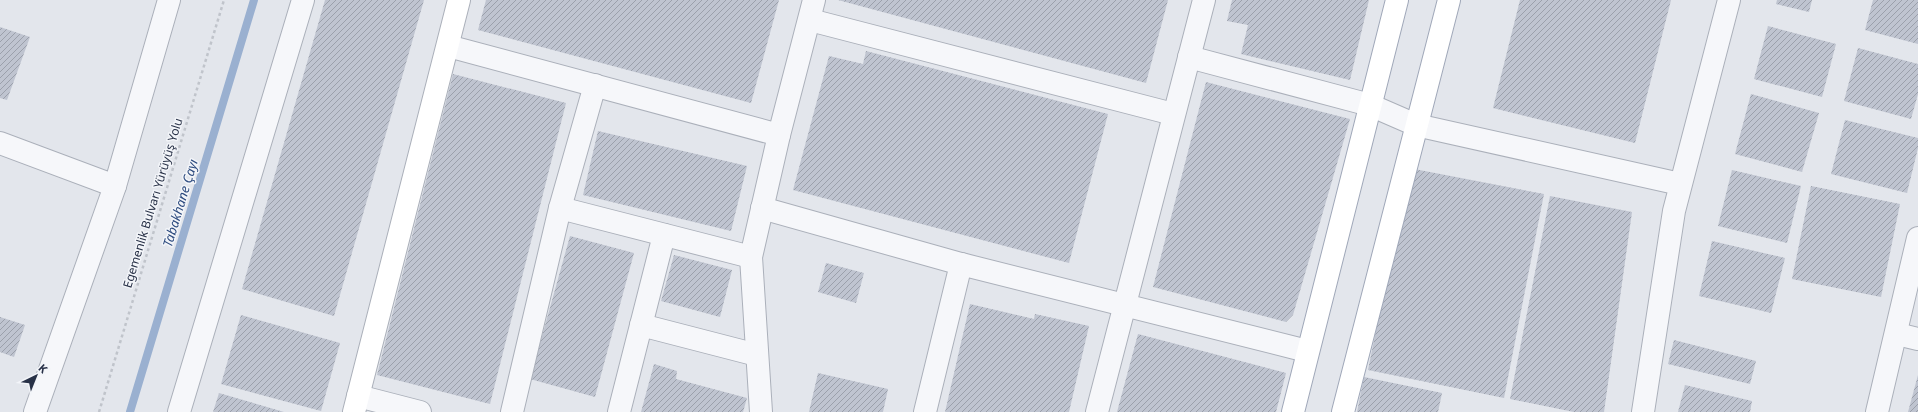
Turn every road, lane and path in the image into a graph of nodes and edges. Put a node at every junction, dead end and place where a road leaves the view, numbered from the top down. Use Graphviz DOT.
graph roads {
  1 [pos="168,0"];
  2 [pos="224,0"];
  3 [pos="303,0"];
  4 [pos="459,0"];
  5 [pos="1204,0"];
  6 [pos="1397,0"];
  7 [pos="1449,0"];
  8 [pos="1729,0"];
  9 [pos="812,10"];
  10 [pos="448,46"];
  11 [pos="1189,57"];
  12 [pos="595,84"];
  13 [pos="1370,105"];
  14 [pos="1173,114"];
  15 [pos="1416,125"];
  16 [pos="779,135"];
  17 [pos="0,143"];
  18 [pos="1680,184"];
  19 [pos="115,186"];
  20 [pos="560,208"];
  21 [pos="762,208"];
  22 [pos="664,235"];
  23 [pos="1918,238"];
  24 [pos="751,257"];
  25 [pos="961,264"];
  26 [pos="1123,306"];
  27 [pos="641,325"];
  28 [pos="1896,334"];
  29 [pos="1918,338"];
  30 [pos="1307,351"];
  31 [pos="757,355"];
  32 [pos="356,404"];
  33 [pos="35,412"];
  34 [pos="99,412"];
  35 [pos="179,412"];
  36 [pos="420,412"];
  37 [pos="512,412"];
  38 [pos="619,412"];
  39 [pos="761,412"];
  40 [pos="925,412"];
  41 [pos="1097,412"];
  42 [pos="1293,412"];
  43 [pos="1343,412"];
  44 [pos="1643,412"];
  45 [pos="1877,412"];
  1 -- 19 [label="street"];
  2 -- 34 [label="path, Egemenlik Bulvarı Yürüyüş Yolu"];
  3 -- 35 [label="street"];
  4 -- 10 [label="main road"];
  5 -- 11 [label="street"];
  6 -- 13 [label="main road"];
  7 -- 15 [label="main road"];
  8 -- 18 [label="street"];
  9 -- 14 [label="street"];
  9 -- 16 [label="street"];
  10 -- 12 [label="street"];
  10 -- 32 [label="main road"];
  11 -- 13 [label="street"];
  11 -- 14 [label="street"];
  12 -- 16 [label="street"];
  12 -- 20 [label="street"];
  13 -- 15 [label="street"];
  13 -- 30 [label="main road"];
  14 -- 26 [label="street"];
  15 -- 18 [label="street"];
  15 -- 43 [label="main road"];
  16 -- 21 [label="street"];
  17 -- 19 [label="street"];
  18 -- 44 [label="street"];
  19 -- 33 [label="street"];
  20 -- 22 [label="street"];
  20 -- 37 [label="street"];
  21 -- 24 [label="street"];
  21 -- 25 [label="street"];
  22 -- 24 [label="street"];
  22 -- 27 [label="street"];
  23 -- 28 [label="street"];
  24 -- 31 [label="street"];
  25 -- 26 [label="street"];
  25 -- 40 [label="street"];
  26 -- 30 [label="street"];
  26 -- 41 [label="street"];
  27 -- 31 [label="street"];
  27 -- 38 [label="street"];
  28 -- 29 [label="street"];
  28 -- 45 [label="street"];
  30 -- 42 [label="main road"];
  31 -- 39 [label="street"];
  32 -- 36 [label="street"];
}
